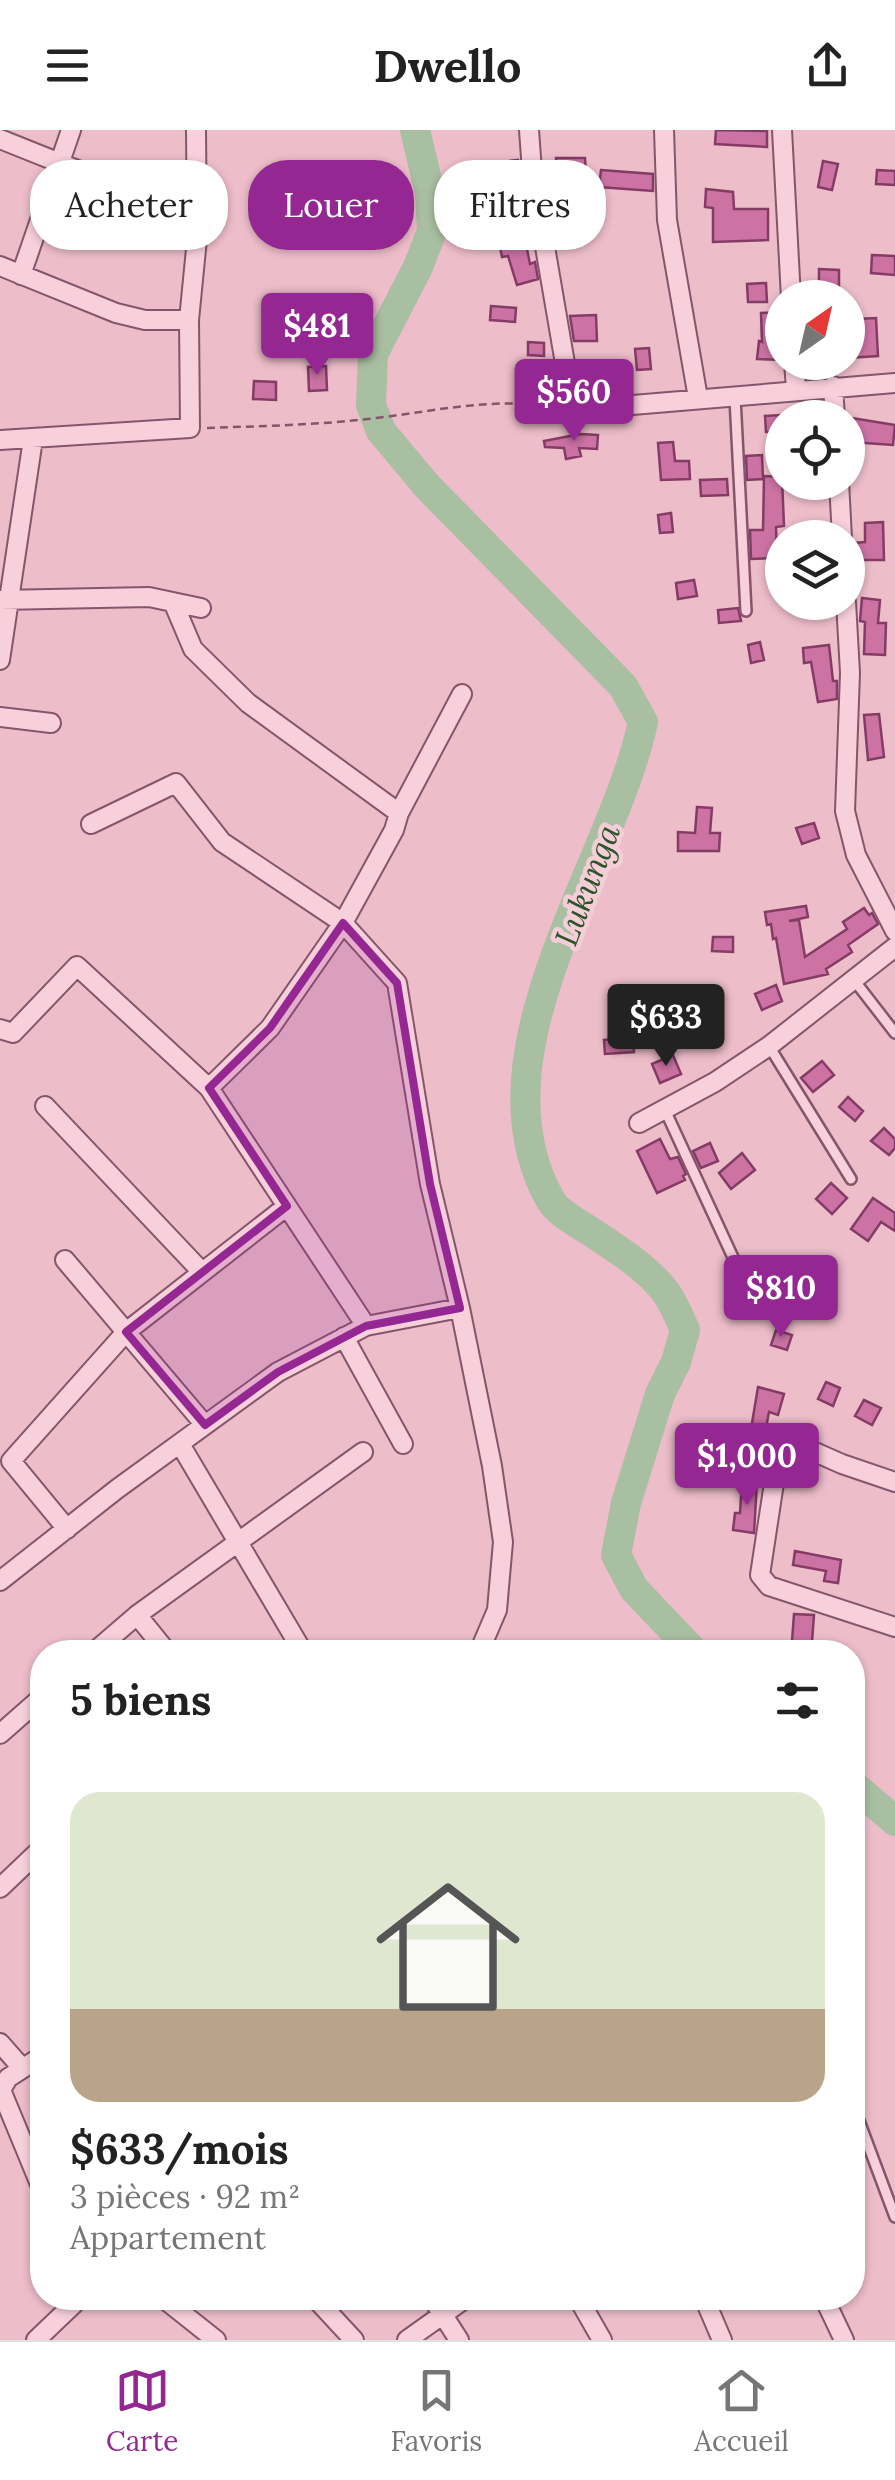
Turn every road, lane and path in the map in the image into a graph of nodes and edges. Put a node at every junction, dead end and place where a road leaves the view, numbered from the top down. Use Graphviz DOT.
graph roads {
  1 [pos="72,130"];
  2 [pos="196,130"];
  3 [pos="529,130"];
  4 [pos="664,130"];
  5 [pos="782,130"];
  6 [pos="0,138"];
  7 [pos="54,160"];
  8 [pos="62,160"];
  9 [pos="30,250"];
  10 [pos="0,266"];
  11 [pos="21,275"];
  12 [pos="790,280"];
  13 [pos="190,320"];
  14 [pos="795,380"];
  15 [pos="895,383"];
  16 [pos="834,386"];
  17 [pos="796,389"];
  18 [pos="734,395"];
  19 [pos="698,398"];
  20 [pos="834,400"];
  21 [pos="573,410"];
  22 [pos="190,428"];
  23 [pos="34,438"];
  24 [pos="0,440"];
  25 [pos="5,600"];
  26 [pos="173,602"];
  27 [pos="201,608"];
  28 [pos="746,612"];
  29 [pos="847,620"];
  30 [pos="0,660"];
  31 [pos="462,694"];
  32 [pos="0,717"];
  33 [pos="51,723"];
  34 [pos="399,813"];
  35 [pos="92,824"];
  36 [pos="343,923"];
  37 [pos="895,931"];
  38 [pos="895,948"];
  39 [pos="853,978"];
  40 [pos="0,1029"];
  41 [pos="895,1033"];
  42 [pos="768,1046"];
  43 [pos="209,1088"];
  44 [pos="45,1106"];
  45 [pos="665,1110"];
  46 [pos="639,1123"];
  47 [pos="851,1179"];
  48 [pos="287,1206"];
  49 [pos="65,1260"];
  50 [pos="201,1271"];
  51 [pos="742,1277"];
  52 [pos="460,1308"];
  53 [pos="366,1326"];
  54 [pos="126,1332"];
  55 [pos="344,1337"];
  56 [pos="205,1425"];
  57 [pos="180,1444"];
  58 [pos="403,1444"];
  59 [pos="363,1452"];
  60 [pos="895,1482"];
  61 [pos="66,1529"];
  62 [pos="237,1543"];
  63 [pos="0,1581"];
  64 [pos="137,1615"];
  65 [pos="895,1628"];
  66 [pos="108,1640"];
  67 [pos="157,1640"];
  68 [pos="297,1640"];
  69 [pos="484,1640"];
  70 [pos="30,1708"];
  71 [pos="0,1734"];
  72 [pos="30,1859"];
  73 [pos="0,1888"];
  74 [pos="0,2043"];
  75 [pos="30,2063"];
  76 [pos="22,2068"];
  77 [pos="865,2137"];
  78 [pos="30,2161"];
  79 [pos="895,2217"];
  80 [pos="67,2310"];
  81 [pos="178,2310"];
  82 [pos="326,2310"];
  83 [pos="434,2310"];
  84 [pos="441,2310"];
  85 [pos="585,2310"];
  86 [pos="709,2310"];
  87 [pos="830,2310"];
  88 [pos="36,2340"];
  89 [pos="216,2340"];
  90 [pos="354,2340"];
  91 [pos="407,2340"];
  92 [pos="460,2340"];
  93 [pos="602,2340"];
  94 [pos="722,2340"];
  95 [pos="844,2340"];
  1 -- 8 [label="street"];
  2 -- 13 [label="street"];
  3 -- 21 [label="street"];
  4 -- 19 [label="street"];
  5 -- 12 [label="street"];
  6 -- 7 [label="street"];
  9 -- 11 [label="street"];
  10 -- 11 [label="street"];
  11 -- 13 [label="street"];
  13 -- 22 [label="street"];
  14 -- 17 [label="street"];
  15 -- 16 [label="street"];
  16 -- 17 [label="street"];
  16 -- 20 [label="street"];
  17 -- 18 [label="street"];
  18 -- 19 [label="street"];
  18 -- 28 [label="lane"];
  19 -- 21 [label="street"];
  21 -- 22 [label="path"];
  22 -- 23 [label="street"];
  23 -- 24 [label="street"];
  23 -- 25 [label="street"];
  25 -- 26 [label="street"];
  25 -- 30 [label="street"];
  26 -- 27 [label="street"];
  26 -- 34 [label="street"];
  29 -- 37 [label="street"];
  31 -- 34 [label="street"];
  32 -- 33 [label="street"];
  34 -- 36 [label="street"];
  35 -- 36 [label="street"];
  36 -- 43 [label="street"];
  36 -- 52 [label="street"];
  38 -- 39 [label="street"];
  39 -- 41 [label="lane"];
  39 -- 42 [label="street"];
  40 -- 43 [label="street"];
  42 -- 45 [label="street"];
  42 -- 47 [label="lane"];
  43 -- 48 [label="street"];
  44 -- 50 [label="street"];
  45 -- 46 [label="street"];
  45 -- 51 [label="lane"];
  48 -- 50 [label="street"];
  48 -- 53 [label="street"];
  49 -- 54 [label="street"];
  50 -- 54 [label="street"];
  52 -- 53 [label="street"];
  52 -- 69 [label="street"];
  53 -- 55 [label="street"];
  54 -- 56 [label="street"];
  54 -- 61 [label="street"];
  55 -- 56 [label="street"];
  55 -- 58 [label="street"];
  56 -- 57 [label="street"];
  57 -- 61 [label="street"];
  57 -- 62 [label="street"];
  59 -- 62 [label="street"];
  60 -- 65 [label="street"];
  61 -- 63 [label="street"];
  62 -- 64 [label="street"];
  62 -- 68 [label="street"];
  64 -- 66 [label="street"];
  64 -- 67 [label="street"];
  70 -- 71 [label="street"];
  72 -- 73 [label="street"];
  74 -- 76 [label="street"];
  75 -- 76 [label="street"];
  76 -- 78 [label="street"];
  77 -- 79 [label="lane"];
  80 -- 88 [label="street"];
  81 -- 89 [label="street"];
  82 -- 90 [label="street"];
  83 -- 91 [label="street"];
  84 -- 92 [label="street"];
  85 -- 93 [label="street"];
  86 -- 94 [label="street"];
  87 -- 95 [label="street"];
}
